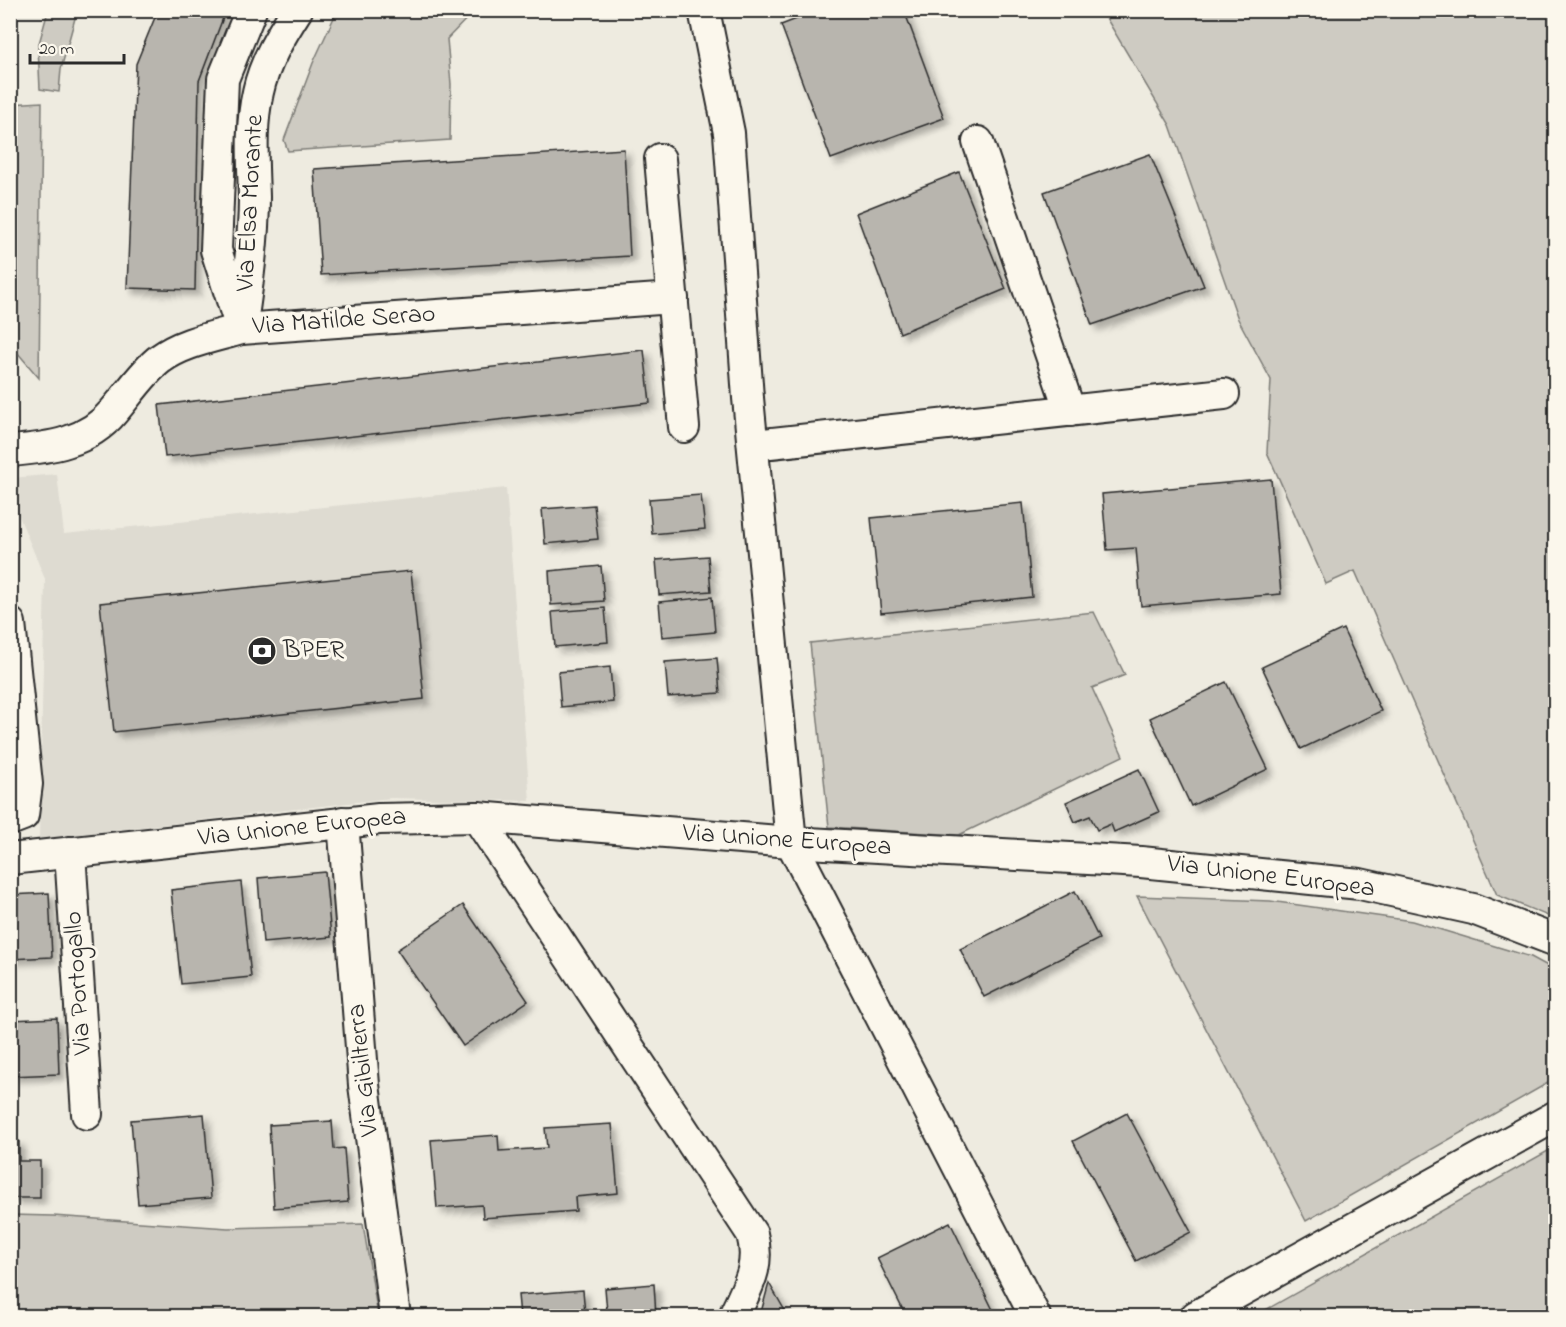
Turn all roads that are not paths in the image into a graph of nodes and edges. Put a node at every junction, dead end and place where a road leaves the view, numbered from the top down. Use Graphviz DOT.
graph roads {
  1 [pos="251,10"];
  2 [pos="297,10"];
  3 [pos="704,10"];
  4 [pos="978,142"];
  5 [pos="660,159"];
  6 [pos="673,297"];
  7 [pos="241,328"];
  8 [pos="1224,394"];
  9 [pos="1070,411"];
  10 [pos="684,427"];
  11 [pos="753,445"];
  12 [pos="10,451"];
  13 [pos="10,623"];
  14 [pos="13,668"];
  15 [pos="477,817"];
  16 [pos="10,819"];
  17 [pos="343,822"];
  18 [pos="791,842"];
  19 [pos="70,852"];
  20 [pos="10,860"];
  21 [pos="1556,941"];
  22 [pos="87,1114"];
  23 [pos="1556,1116"];
  24 [pos="395,1317"];
  25 [pos="734,1317"];
  26 [pos="1035,1317"];
  27 [pos="1196,1317"];
  1 -- 7 [label="street, Via Elsa Morante"];
  2 -- 7 [label="street, Via Elsa Morante"];
  3 -- 11 [label="street"];
  4 -- 9 [label="street"];
  5 -- 6 [label="street"];
  6 -- 7 [label="street, Via Matilde Serao"];
  6 -- 10 [label="street"];
  7 -- 12 [label="street, Via Matilde Serao"];
  8 -- 9 [label="street"];
  9 -- 11 [label="street"];
  11 -- 18 [label="street"];
  13 -- 14 [label="street"];
  14 -- 16 [label="street"];
  15 -- 17 [label="street, Via Unione Europea"];
  15 -- 18 [label="street, Via Unione Europea"];
  15 -- 25 [label="street"];
  17 -- 19 [label="street, Via Unione Europea"];
  17 -- 24 [label="street, Via Gibilterra"];
  18 -- 21 [label="street, Via Unione Europea"];
  18 -- 26 [label="street"];
  19 -- 20 [label="street, Via Unione Europea"];
  19 -- 22 [label="street, Via Portogallo"];
  23 -- 27 [label="street"];
}
